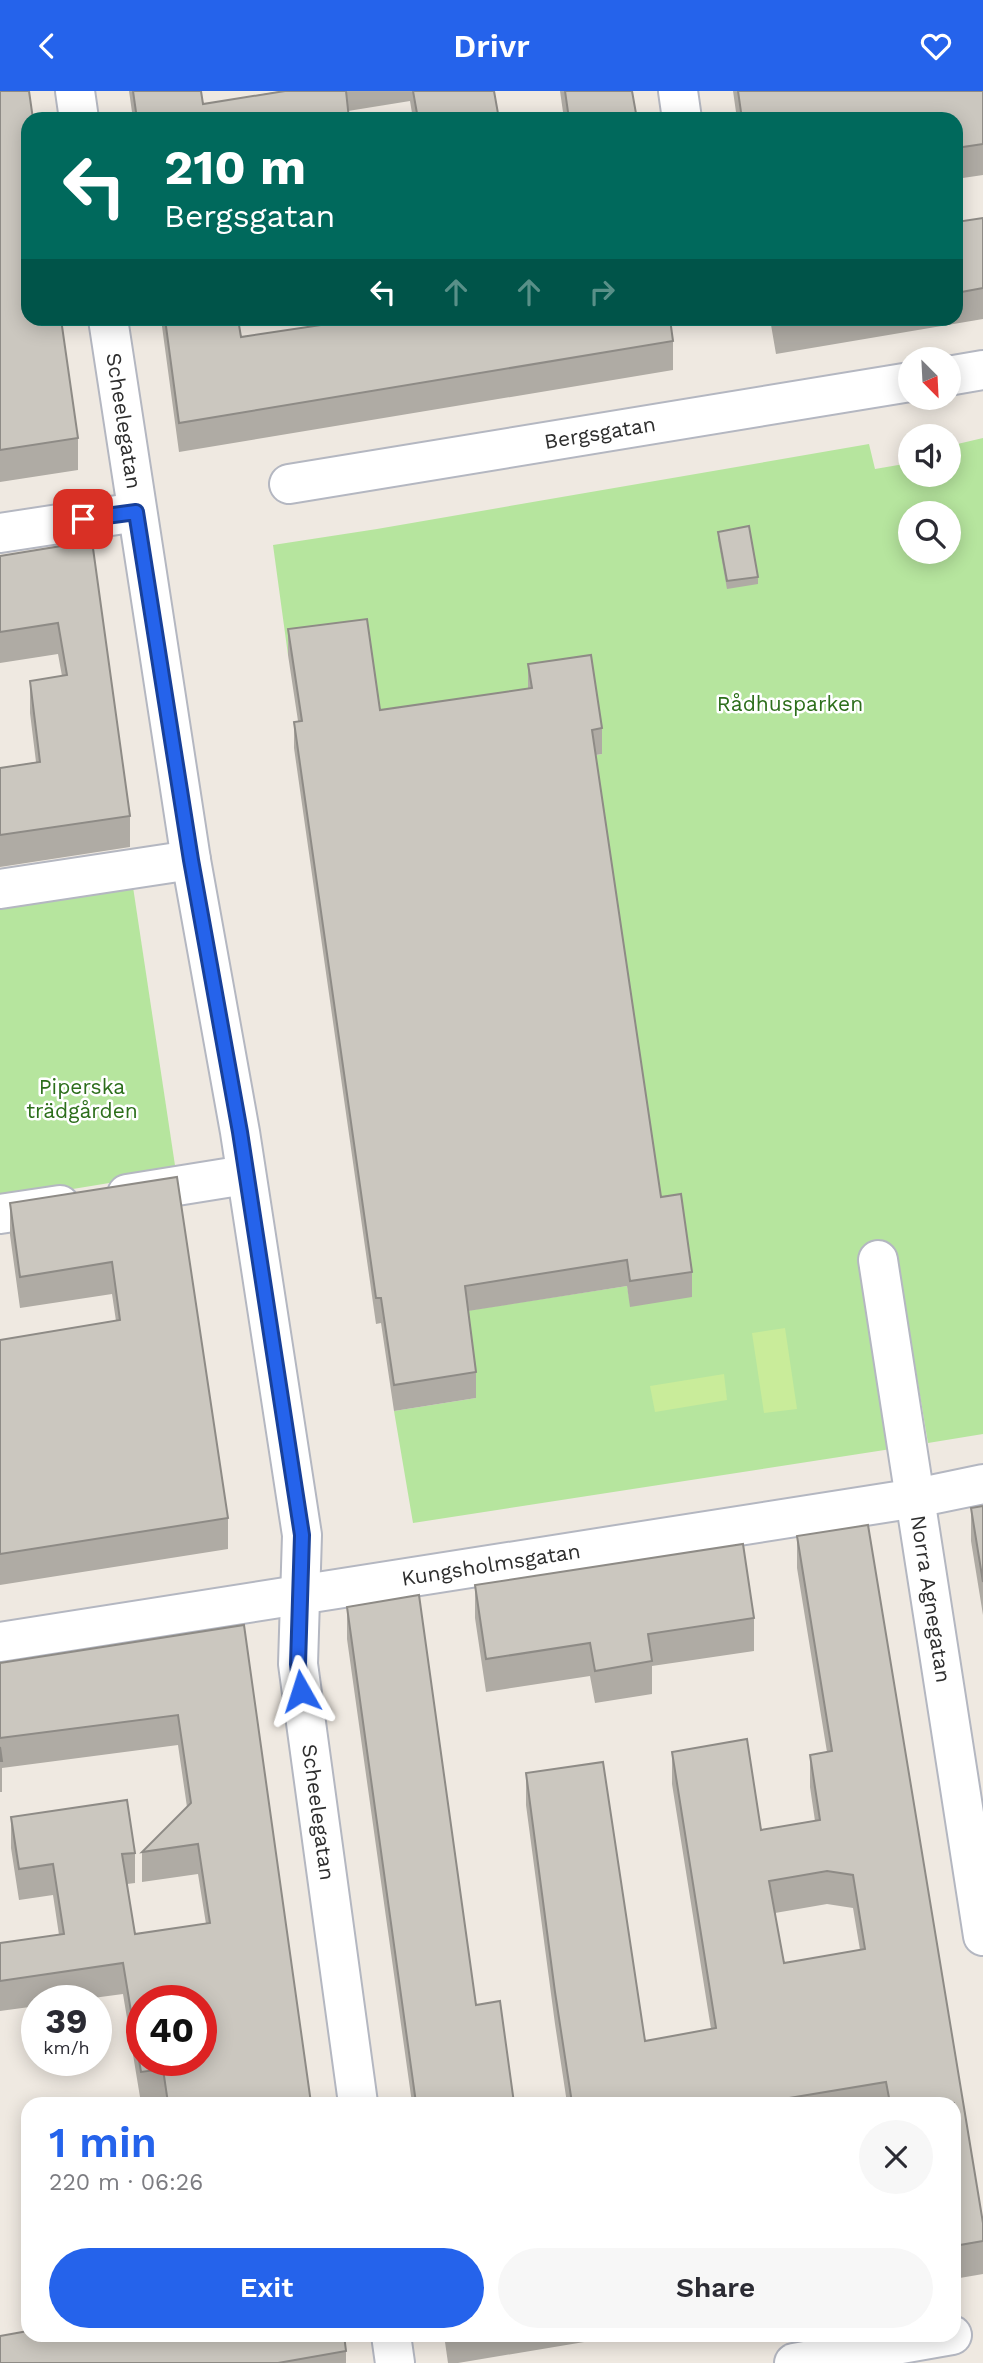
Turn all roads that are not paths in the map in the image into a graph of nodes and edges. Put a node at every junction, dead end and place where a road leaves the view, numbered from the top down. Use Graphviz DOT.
graph roads {
  1 [pos="75,91"];
  2 [pos="678,91"];
  3 [pos="78,112"];
  4 [pos="681,112"];
  5 [pos="109,326"];
  6 [pos="983,370"];
  7 [pos="961,374"];
  8 [pos="898,384"];
  9 [pos="289,484"];
  10 [pos="136,512"];
  11 [pos="0,533"];
  12 [pos="191,860"];
  13 [pos="0,889"];
  14 [pos="246,1175"];
  15 [pos="0,1215"];
  16 [pos="878,1260"];
  17 [pos="983,1484"];
  18 [pos="916,1498"];
  19 [pos="300,1595"];
  20 [pos="0,1642"];
  21 [pos="979,1882"];
  22 [pos="983,1936"];
  23 [pos="357,2097"];
  24 [pos="983,2329"];
  25 [pos="961,2333"];
  26 [pos="392,2342"];
  27 [pos="909,2342"];
  28 [pos="395,2363"];
  29 [pos="794,2363"];
  1 -- 3 [label="street"];
  2 -- 4 [label="street"];
  5 -- 10 [label="street, Scheelegatan"];
  6 -- 7 [label="street"];
  8 -- 9 [label="street, Bergsgatan"];
  10 -- 11 [label="street"];
  10 -- 12 [label="street, Scheelegatan"];
  12 -- 13 [label="street"];
  12 -- 14 [label="street, Scheelegatan"];
  14 -- 15 [label="street"];
  14 -- 19 [label="street, Scheelegatan"];
  16 -- 18 [label="street, Norra Agnegatan"];
  17 -- 18 [label="street, Kungsholmsgatan"];
  18 -- 19 [label="street, Kungsholmsgatan"];
  18 -- 21 [label="street, Norra Agnegatan"];
  19 -- 20 [label="street, Kungsholmsgatan"];
  19 -- 23 [label="street, Scheelegatan"];
  21 -- 22 [label="street, Norra Agnegatan"];
  24 -- 25 [label="street"];
  26 -- 28 [label="street"];
  27 -- 29 [label="street"];
}
